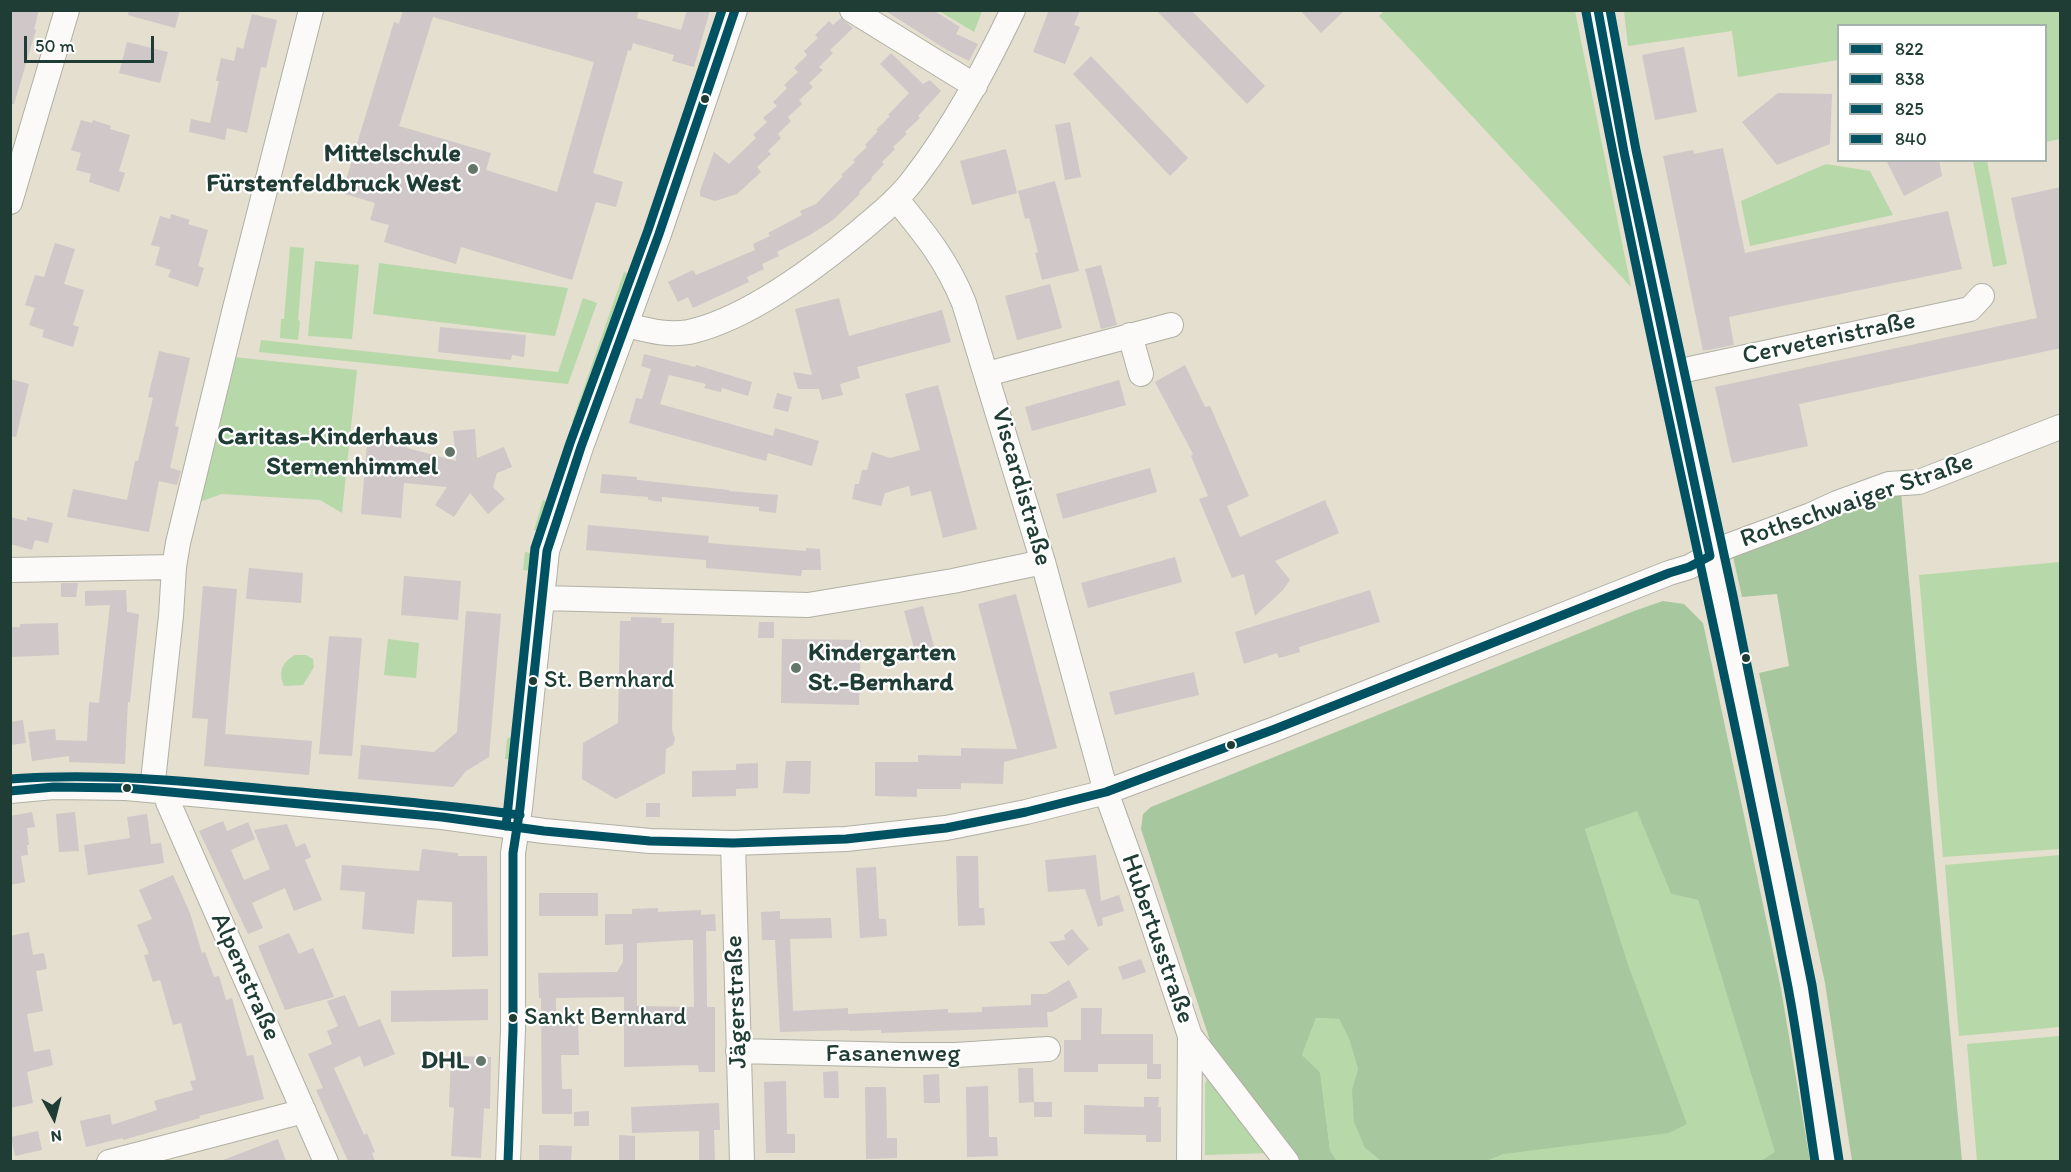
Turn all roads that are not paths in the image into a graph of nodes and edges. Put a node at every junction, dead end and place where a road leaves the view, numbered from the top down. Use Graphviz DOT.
graph roads {
  1 [pos="67,10"];
  2 [pos="311,10"];
  3 [pos="735,10"];
  4 [pos="852,10"];
  5 [pos="1013,10"];
  6 [pos="1598,10"];
  7 [pos="975,86"];
  8 [pos="897,200"];
  9 [pos="10,202"];
  10 [pos="1982,296"];
  11 [pos="626,325"];
  12 [pos="1171,325"];
  13 [pos="1130,335"];
  14 [pos="1671,373"];
  15 [pos="987,374"];
  16 [pos="1141,374"];
  17 [pos="2061,427"];
  18 [pos="1710,556"];
  19 [pos="1043,562"];
  20 [pos="174,567"];
  21 [pos="10,570"];
  22 [pos="542,598"];
  23 [pos="10,791"];
  24 [pos="161,791"];
  25 [pos="1106,792"];
  26 [pos="518,827"];
  27 [pos="732,843"];
  28 [pos="1190,1036"];
  29 [pos="1048,1049"];
  30 [pos="738,1051"];
  31 [pos="304,1111"];
  32 [pos="153,1156"];
  33 [pos="109,1161"];
  34 [pos="326,1161"];
  35 [pos="508,1161"];
  36 [pos="742,1161"];
  37 [pos="1189,1161"];
  38 [pos="1287,1161"];
  39 [pos="1827,1161"];
  1 -- 9 [label="street"];
  2 -- 20 [label="street"];
  3 -- 11 [label="street"];
  4 -- 7 [label="street"];
  5 -- 7 [label="street"];
  6 -- 14 [label="street"];
  7 -- 8 [label="street"];
  8 -- 11 [label="street"];
  8 -- 15 [label="street, Viscardistraße"];
  10 -- 14 [label="street, Cerveteristraße"];
  11 -- 22 [label="street"];
  12 -- 13 [label="street"];
  13 -- 15 [label="street"];
  13 -- 16 [label="street"];
  14 -- 18 [label="street"];
  15 -- 19 [label="street, Viscardistraße"];
  17 -- 18 [label="street, Rothschwaiger Straße"];
  18 -- 25 [label="street, Rothschwaiger Straße"];
  18 -- 39 [label="street"];
  19 -- 22 [label="street"];
  19 -- 25 [label="street, Viscardistraße"];
  20 -- 21 [label="street"];
  20 -- 24 [label="street"];
  22 -- 26 [label="street"];
  23 -- 24 [label="street, Rothschwaiger Straße"];
  24 -- 26 [label="street, Rothschwaiger Straße"];
  24 -- 31 [label="street, Alpenstraße"];
  25 -- 27 [label="street, Rothschwaiger Straße"];
  25 -- 28 [label="street, Hubertusstraße"];
  26 -- 27 [label="street, Rothschwaiger Straße"];
  26 -- 35 [label="street"];
  27 -- 30 [label="street, Jägerstraße"];
  28 -- 37 [label="street, Hubertusstraße"];
  28 -- 38 [label="street"];
  29 -- 30 [label="street, Fasanenweg"];
  30 -- 36 [label="street, Jägerstraße"];
  31 -- 32 [label="street"];
  31 -- 34 [label="street, Alpenstraße"];
  32 -- 33 [label="street"];
}
